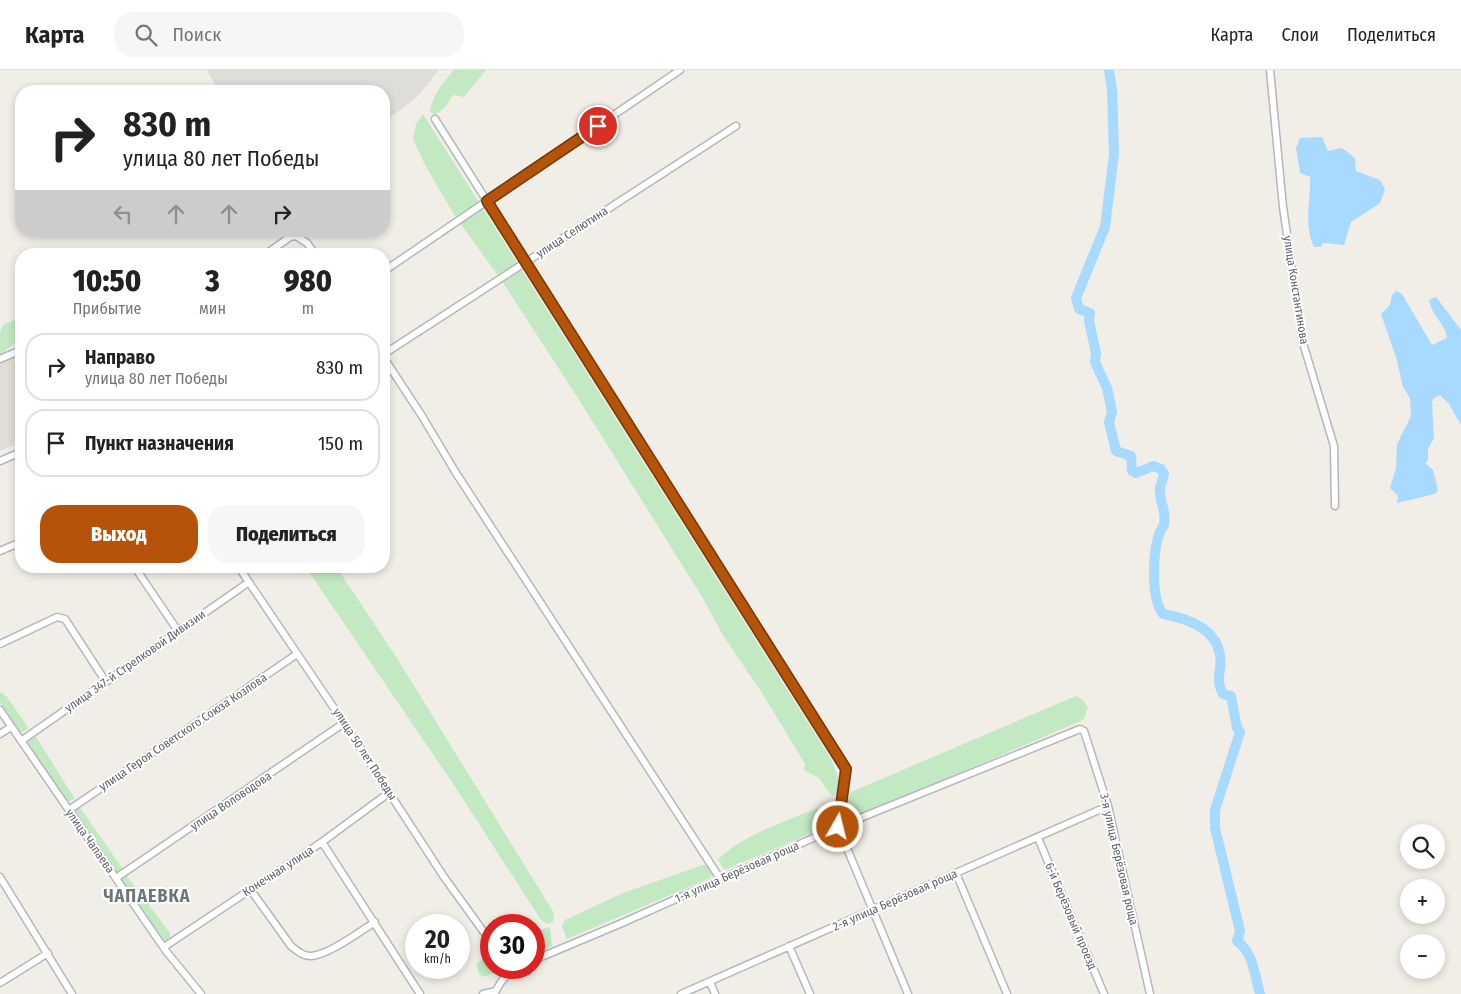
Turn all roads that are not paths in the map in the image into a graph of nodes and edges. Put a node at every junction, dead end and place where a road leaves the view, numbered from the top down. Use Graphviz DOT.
graph roads {
  1 [pos="680,70"];
  2 [pos="1270,70"];
  3 [pos="435,119"];
  4 [pos="736,126"];
  5 [pos="487,201"];
  6 [pos="290,237"];
  7 [pos="298,237"];
  8 [pos="274,248"];
  9 [pos="311,248"];
  10 [pos="525,262"];
  11 [pos="390,267"];
  12 [pos="390,350"];
  13 [pos="15,353"];
  14 [pos="0,359"];
  15 [pos="390,367"];
  16 [pos="15,455"];
  17 [pos="0,461"];
  18 [pos="1335,506"];
  19 [pos="15,545"];
  20 [pos="0,551"];
  21 [pos="139,573"];
  22 [pos="242,573"];
  23 [pos="248,582"];
  24 [pos="178,631"];
  25 [pos="0,644"];
  26 [pos="297,654"];
  27 [pos="106,682"];
  28 [pos="0,710"];
  29 [pos="344,723"];
  30 [pos="12,727"];
  31 [pos="1080,729"];
  32 [pos="0,734"];
  33 [pos="21,741"];
  34 [pos="390,792"];
  35 [pos="1108,806"];
  36 [pos="68,810"];
  37 [pos="838,827"];
  38 [pos="1038,838"];
  39 [pos="322,842"];
  40 [pos="956,873"];
  41 [pos="0,877"];
  42 [pos="116,878"];
  43 [pos="721,880"];
  44 [pos="250,889"];
  45 [pos="873,910"];
  46 [pos="375,922"];
  47 [pos="480,927"];
  48 [pos="789,946"];
  49 [pos="164,947"];
  50 [pos="48,953"];
  51 [pos="545,955"];
  52 [pos="502,979"];
  53 [pos="710,982"];
  54 [pos="0,983"];
  55 [pos="497,993"];
  56 [pos="72,994"];
  57 [pos="201,994"];
  58 [pos="420,994"];
  59 [pos="483,994"];
  60 [pos="681,994"];
  61 [pos="715,994"];
  62 [pos="810,994"];
  63 [pos="908,994"];
  64 [pos="1008,994"];
  65 [pos="1104,994"];
  66 [pos="1150,994"];
  1 -- 5 [label="street"];
  2 -- 18 [label="street, улица Константинова"];
  3 -- 5 [label="street"];
  4 -- 10 [label="street, улица Селютина"];
  5 -- 10 [label="street"];
  5 -- 11 [label="street"];
  6 -- 8 [label="street"];
  7 -- 9 [label="street"];
  10 -- 12 [label="street, улица Селютина"];
  10 -- 37 [label="street"];
  13 -- 14 [label="street"];
  15 -- 43 [label="street"];
  16 -- 17 [label="street"];
  19 -- 20 [label="street"];
  21 -- 24 [label="street"];
  22 -- 23 [label="street, улица 50 лет Победы"];
  23 -- 24 [label="street, улица 347-й Стрелковой Дивизии"];
  23 -- 26 [label="street, улица 50 лет Победы"];
  24 -- 27 [label="street, улица 347-й Стрелковой Дивизии"];
  25 -- 27 [label="street"];
  26 -- 29 [label="street, улица 50 лет Победы"];
  26 -- 36 [label="street, улица Героя Советского Союза Козлова"];
  27 -- 33 [label="street, улица 347-й Стрелковой Дивизии"];
  28 -- 30 [label="street, улица Чапаева"];
  29 -- 34 [label="street, улица 50 лет Победы"];
  29 -- 42 [label="street, улица Воловодова"];
  30 -- 32 [label="street"];
  30 -- 33 [label="street, улица Чапаева"];
  31 -- 35 [label="street, 3-я улица Берёзовая роща"];
  31 -- 37 [label="street, 1-я улица Берёзовая роща"];
  33 -- 36 [label="street, улица Чапаева"];
  34 -- 39 [label="street, Конечная улица"];
  34 -- 47 [label="street, улица 50 лет Победы"];
  35 -- 38 [label="street, 2-я улица Берёзовая роща"];
  35 -- 66 [label="street, 3-я улица Берёзовая роща"];
  36 -- 42 [label="street, улица Чапаева"];
  37 -- 43 [label="street, 1-я улица Берёзовая роща"];
  37 -- 45 [label="street"];
  38 -- 40 [label="street, 2-я улица Берёзовая роща"];
  38 -- 65 [label="street, 6-й Берёзовый проезд"];
  39 -- 44 [label="street, Конечная улица"];
  39 -- 46 [label="street"];
  40 -- 45 [label="street, 2-я улица Берёзовая роща"];
  40 -- 64 [label="street"];
  41 -- 50 [label="street"];
  42 -- 49 [label="street, улица Чапаева"];
  43 -- 51 [label="street, 1-я улица Берёзовая роща"];
  44 -- 46 [label="street"];
  44 -- 49 [label="street, Конечная улица"];
  45 -- 48 [label="street, 2-я улица Берёзовая роща"];
  45 -- 63 [label="street"];
  46 -- 58 [label="street"];
  48 -- 53 [label="street, 2-я улица Берёзовая роща"];
  48 -- 62 [label="street"];
  49 -- 57 [label="street, улица Чапаева"];
  50 -- 54 [label="street"];
  50 -- 56 [label="street"];
  52 -- 55 [label="street"];
  53 -- 60 [label="street, 2-я улица Берёзовая роща"];
  53 -- 61 [label="street"];
  55 -- 59 [label="street"];
}
